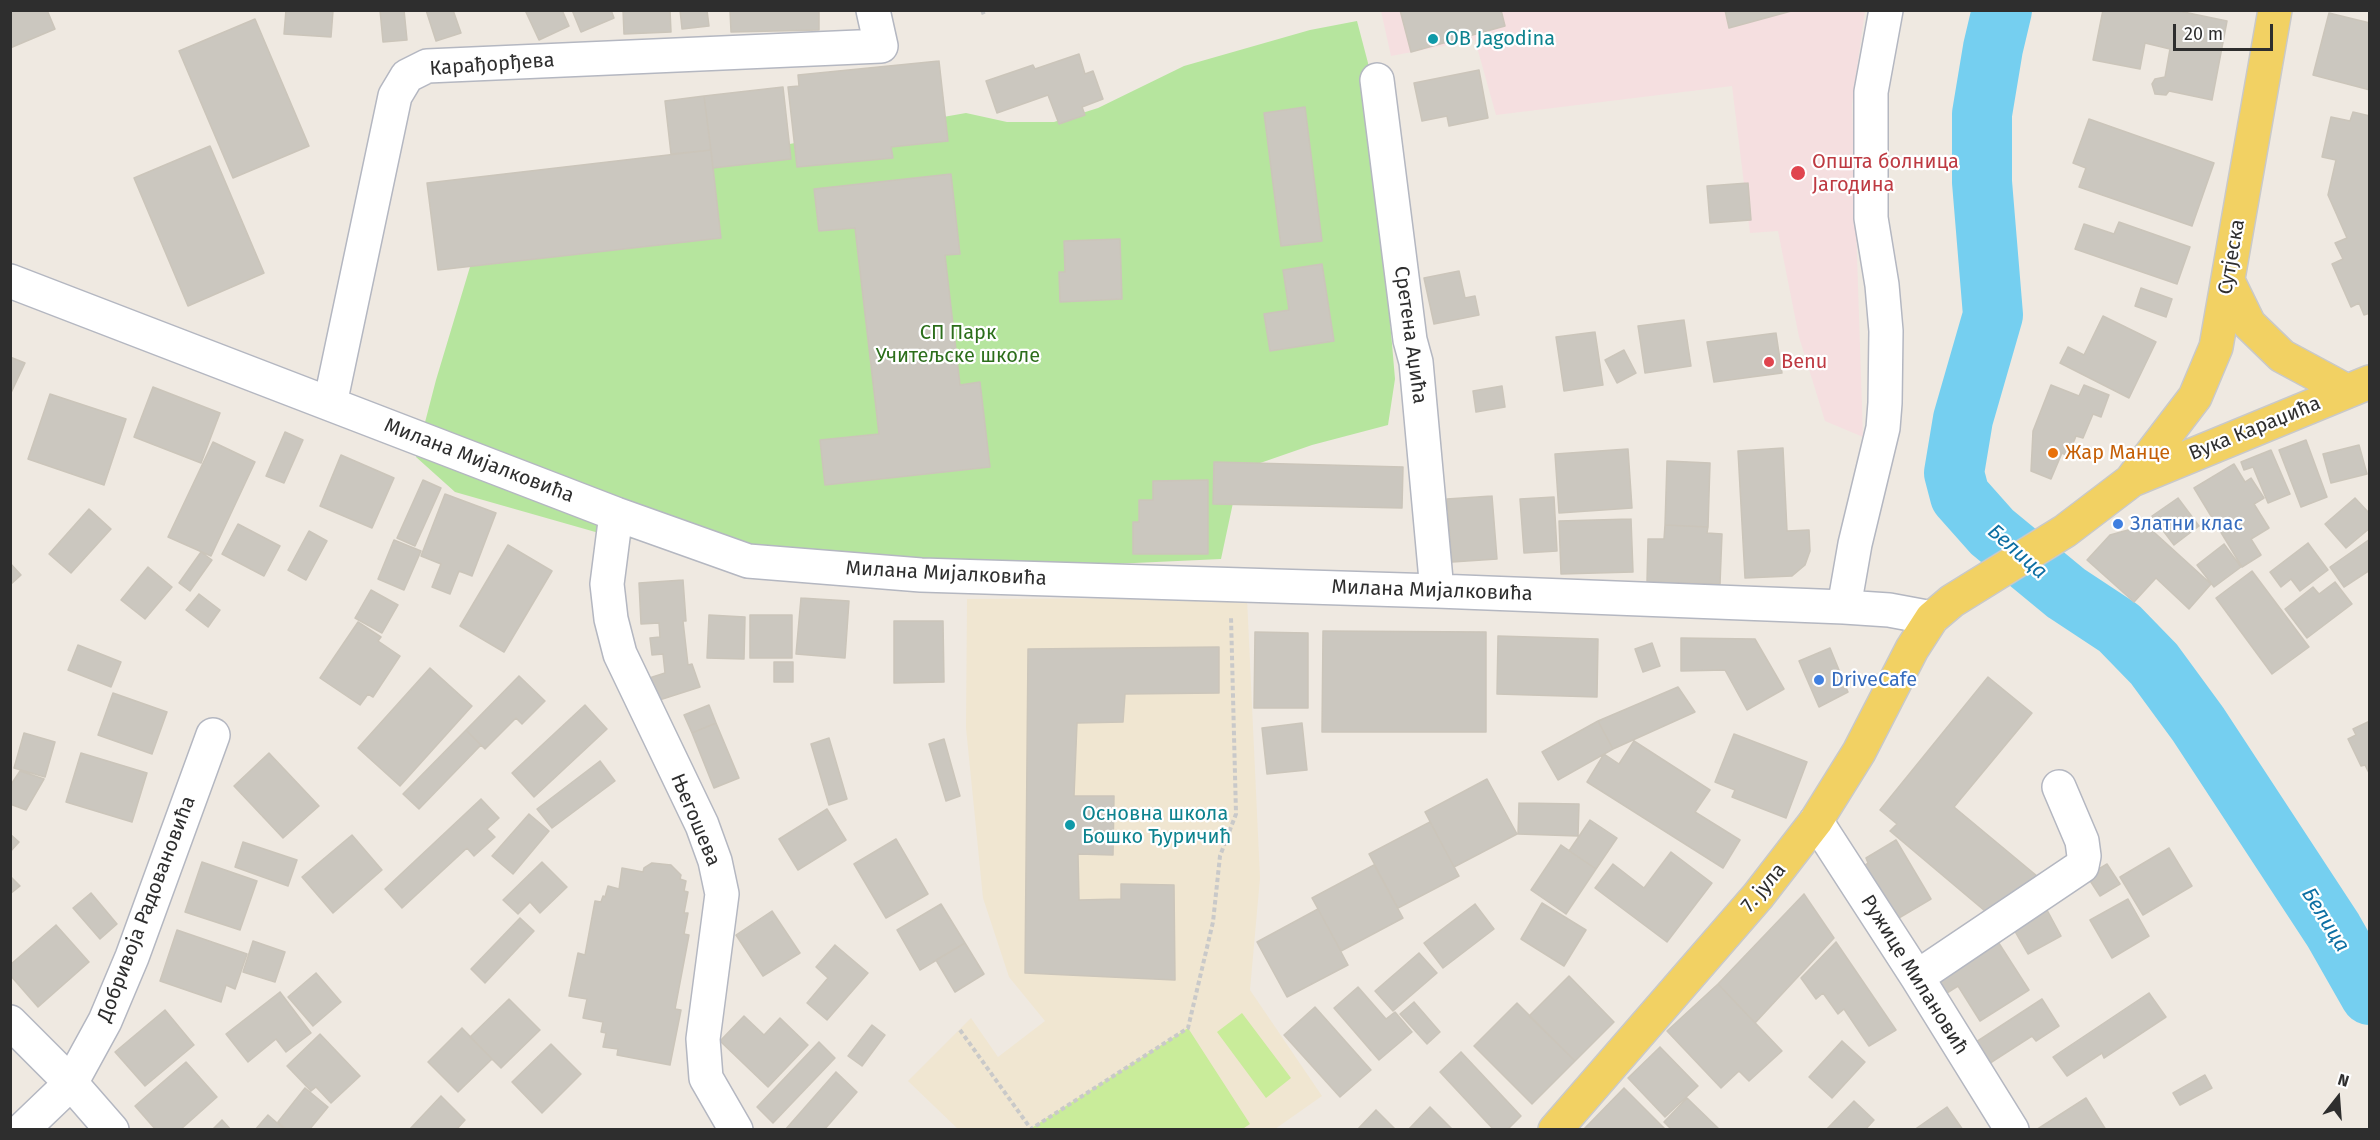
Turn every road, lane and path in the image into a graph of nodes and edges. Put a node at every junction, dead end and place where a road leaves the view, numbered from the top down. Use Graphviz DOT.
graph roads {
  1 [pos="873,10"];
  2 [pos="1886,10"];
  3 [pos="2275,10"];
  4 [pos="1377,80"];
  5 [pos="10,281"];
  6 [pos="2228,281"];
  7 [pos="2362,392"];
  8 [pos="330,404"];
  9 [pos="2132,480"];
  10 [pos="616,514"];
  11 [pos="1230,585"];
  12 [pos="1437,591"];
  13 [pos="1844,607"];
  14 [pos="1942,609"];
  15 [pos="213,735"];
  16 [pos="2060,787"];
  17 [pos="1816,821"];
  18 [pos="1917,977"];
  19 [pos="10,1022"];
  20 [pos="960,1030"];
  21 [pos="71,1083"];
  22 [pos="21,1130"];
  23 [pos="112,1130"];
  24 [pos="736,1130"];
  25 [pos="1555,1130"];
  26 [pos="2012,1130"];
  1 -- 8 [label="street, Карађорђева"];
  2 -- 13 [label="street"];
  3 -- 6 [label="main road, Сутјеска"];
  4 -- 12 [label="street, Сретена Аџића"];
  5 -- 8 [label="street, Милана Мијалковића"];
  6 -- 7 [label="main road"];
  6 -- 9 [label="main road, Сутјеска"];
  7 -- 9 [label="main road, Вука Караџића"];
  8 -- 10 [label="street, Милана Мијалковића"];
  9 -- 14 [label="main road, Вука Караџића"];
  10 -- 11 [label="street, Милана Мијалковића"];
  10 -- 24 [label="street, Његошева"];
  11 -- 12 [label="street, Милана Мијалковића"];
  11 -- 20 [label="path"];
  12 -- 13 [label="street, Милана Мијалковића"];
  13 -- 14 [label="street, Милана Мијалковића"];
  14 -- 17 [label="main road, 7. јула"];
  15 -- 21 [label="street, Добривоја Радовановића"];
  16 -- 18 [label="street"];
  17 -- 18 [label="street, Ружице Милановић"];
  17 -- 25 [label="main road, 7. јула"];
  18 -- 26 [label="street, Ружице Милановић"];
  19 -- 21 [label="street"];
  21 -- 22 [label="street, Добривоја Радовановића"];
  21 -- 23 [label="street"];
}
